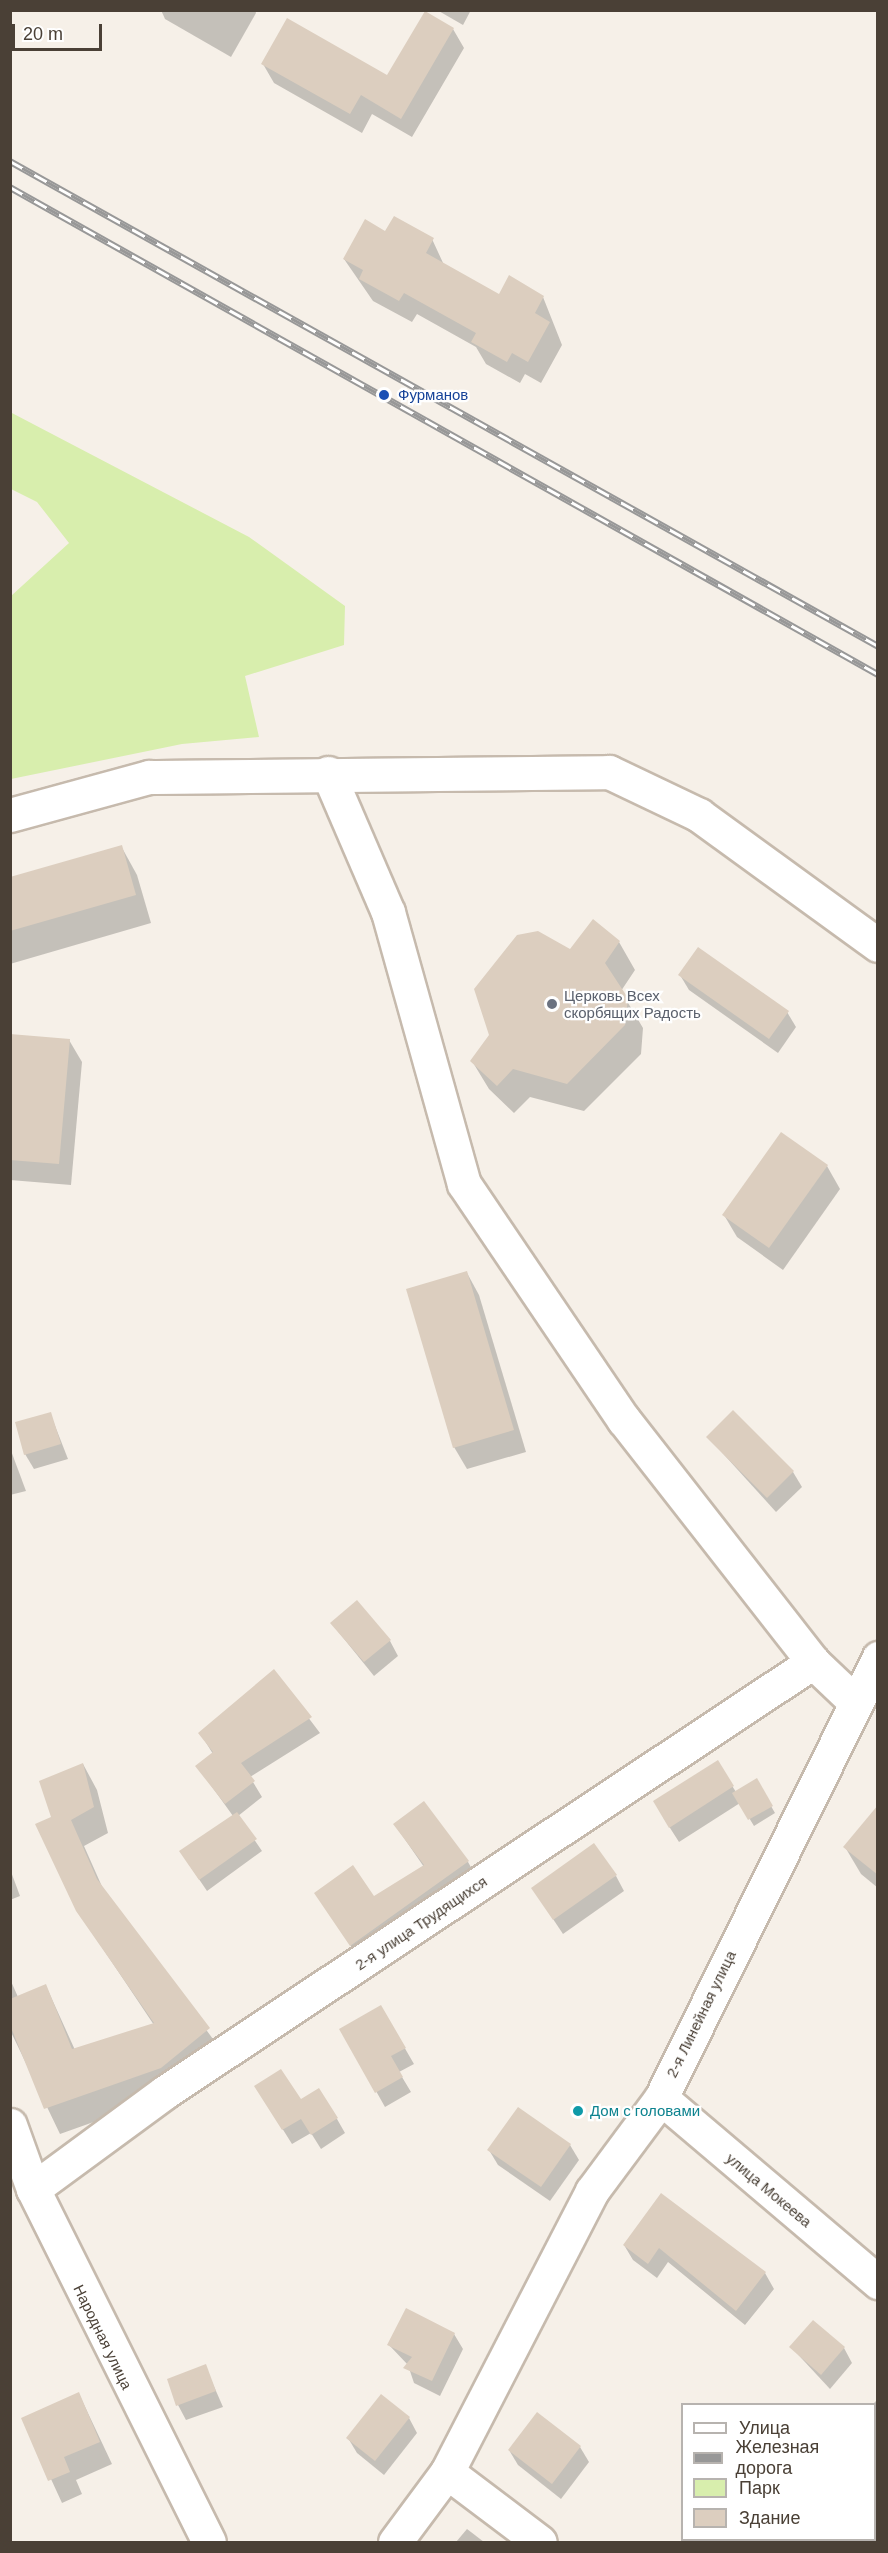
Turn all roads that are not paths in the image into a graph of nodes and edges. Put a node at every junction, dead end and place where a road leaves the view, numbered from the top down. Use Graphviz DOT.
graph roads {
  1 [pos="328,773"];
  2 [pos="10,815"];
  3 [pos="878,945"];
  4 [pos="878,1658"];
  5 [pos="813,1662"];
  6 [pos="853,1700"];
  7 [pos="661,2098"];
  8 [pos="10,2125"];
  9 [pos="33,2189"];
  10 [pos="878,2282"];
  11 [pos="447,2472"];
  12 [pos="209,2542"];
  13 [pos="394,2542"];
  14 [pos="540,2542"];
  1 -- 2 [label="street"];
  1 -- 3 [label="street"];
  1 -- 5 [label="street"];
  4 -- 6 [label="street, 2-я Линейная улица"];
  5 -- 6 [label="street"];
  5 -- 9 [label="street, 2-я улица Трудящихся"];
  6 -- 7 [label="street, 2-я Линейная улица"];
  7 -- 10 [label="street, улица Мокеева"];
  7 -- 11 [label="street, 2-я Линейная улица"];
  8 -- 9 [label="street, Народная улица"];
  9 -- 12 [label="street, Народная улица"];
  11 -- 13 [label="street, 2-я Линейная улица"];
  11 -- 14 [label="street"];
}
